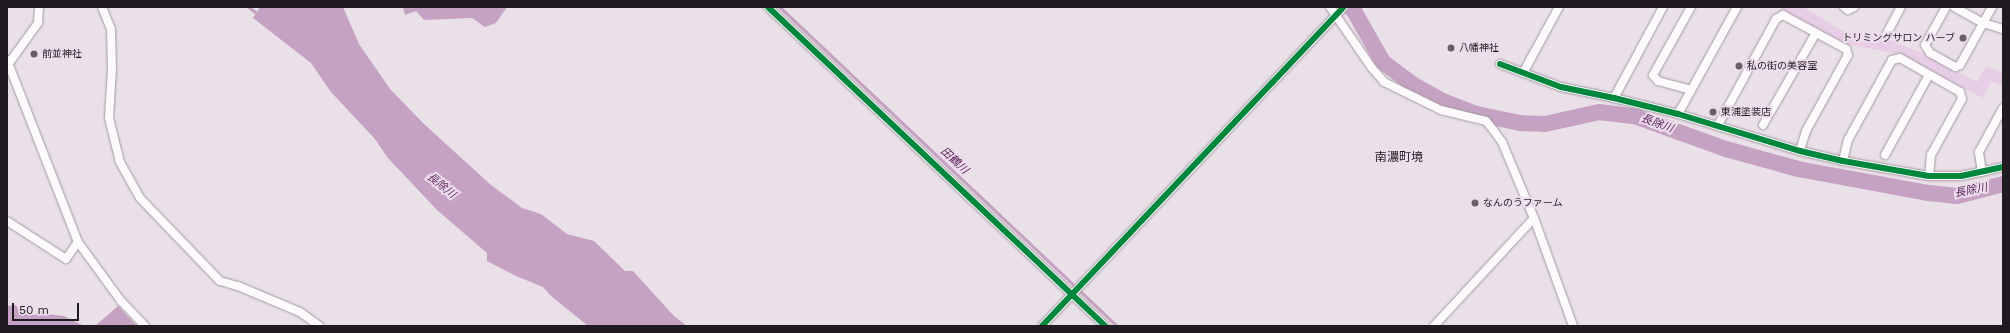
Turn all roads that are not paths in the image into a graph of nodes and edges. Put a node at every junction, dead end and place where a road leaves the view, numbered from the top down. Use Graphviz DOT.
graph roads {
  1 [pos="39,7"];
  2 [pos="102,7"];
  3 [pos="768,7"];
  4 [pos="1330,7"];
  5 [pos="1559,7"];
  6 [pos="1691,7"];
  7 [pos="1737,7"];
  8 [pos="1844,7"];
  9 [pos="1854,7"];
  10 [pos="1901,7"];
  11 [pos="1946,7"];
  12 [pos="1954,7"];
  13 [pos="1992,7"];
  14 [pos="1661,8"];
  15 [pos="1341,10"];
  16 [pos="1983,23"];
  17 [pos="2003,29"];
  18 [pos="1816,33"];
  19 [pos="1885,37"];
  20 [pos="8,63"];
  21 [pos="1500,64"];
  22 [pos="1523,73"];
  23 [pos="1929,75"];
  24 [pos="1692,90"];
  25 [pos="1614,98"];
  26 [pos="2003,108"];
  27 [pos="1678,114"];
  28 [pos="1718,125"];
  29 [pos="1763,125"];
  30 [pos="1800,151"];
  31 [pos="1885,155"];
  32 [pos="1843,161"];
  33 [pos="2003,167"];
  34 [pos="1982,172"];
  35 [pos="1929,176"];
  36 [pos="1534,218"];
  37 [pos="7,220"];
  38 [pos="78,242"];
  39 [pos="1076,291"];
  40 [pos="145,326"];
  41 [pos="319,326"];
  42 [pos="1042,326"];
  43 [pos="1105,326"];
  44 [pos="1434,326"];
  45 [pos="1573,326"];
  1 -- 20 [label="street"];
  2 -- 41 [label="street"];
  3 -- 39 [label="street"];
  4 -- 15 [label="street"];
  5 -- 22 [label="street"];
  6 -- 24 [label="street"];
  7 -- 24 [label="street"];
  8 -- 9 [label="street"];
  10 -- 19 [label="street"];
  11 -- 16 [label="street"];
  12 -- 16 [label="street"];
  13 -- 16 [label="street"];
  14 -- 25 [label="street"];
  15 -- 36 [label="street"];
  15 -- 39 [label="street"];
  16 -- 17 [label="street"];
  18 -- 28 [label="street"];
  18 -- 29 [label="street"];
  18 -- 30 [label="street"];
  20 -- 38 [label="street"];
  21 -- 22 [label="street"];
  22 -- 25 [label="street"];
  23 -- 31 [label="street"];
  23 -- 32 [label="street"];
  23 -- 35 [label="street"];
  24 -- 27 [label="street"];
  25 -- 27 [label="street"];
  26 -- 34 [label="street"];
  27 -- 28 [label="street"];
  28 -- 30 [label="street"];
  30 -- 32 [label="street"];
  32 -- 35 [label="street"];
  33 -- 34 [label="street"];
  34 -- 35 [label="street"];
  36 -- 44 [label="street"];
  36 -- 45 [label="street"];
  37 -- 38 [label="street"];
  38 -- 40 [label="street"];
  39 -- 42 [label="street"];
  39 -- 43 [label="street"];
}
